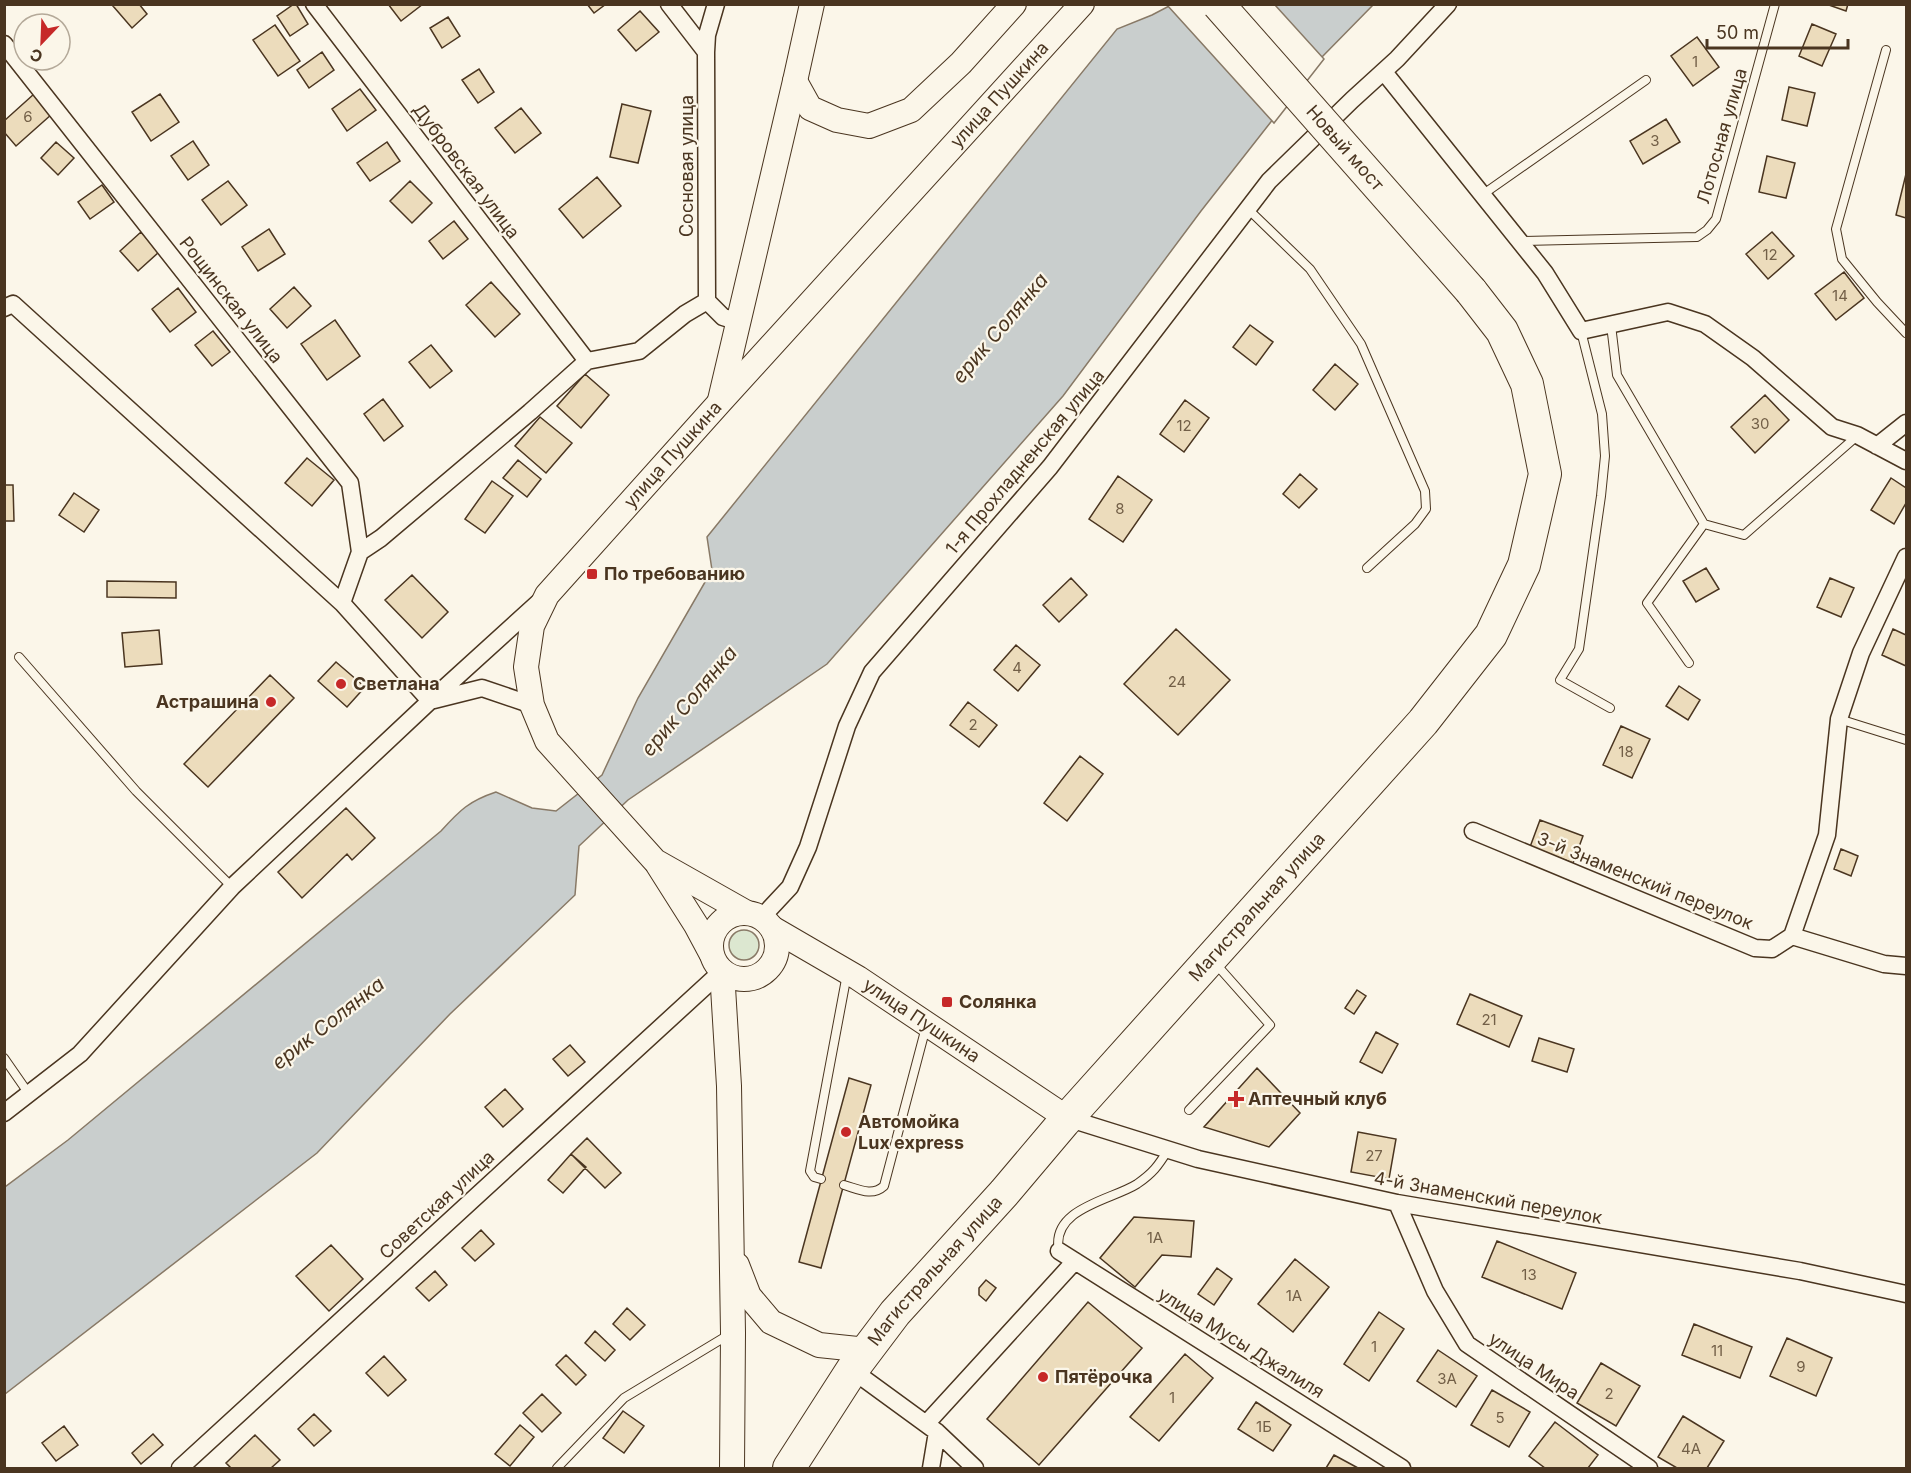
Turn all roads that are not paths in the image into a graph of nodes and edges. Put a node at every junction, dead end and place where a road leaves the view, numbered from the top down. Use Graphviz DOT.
graph roads {
  1 [pos="314,4"];
  2 [pos="669,4"];
  3 [pos="716,4"];
  4 [pos="812,4"];
  5 [pos="1014,4"];
  6 [pos="1082,4"];
  7 [pos="1218,4"];
  8 [pos="1448,4"];
  9 [pos="1775,4"];
  10 [pos="4,44"];
  11 [pos="1887,50"];
  12 [pos="706,52"];
  13 [pos="1384,72"];
  14 [pos="1646,80"];
  15 [pos="795,81"];
  16 [pos="1482,195"];
  17 [pos="1248,209"];
  18 [pos="1519,241"];
  19 [pos="1471,291"];
  20 [pos="707,301"];
  21 [pos="4,308"];
  22 [pos="739,322"];
  23 [pos="1611,325"];
  24 [pos="1581,331"];
  25 [pos="1906,333"];
  26 [pos="587,361"];
  27 [pos="720,402"];
  28 [pos="1906,423"];
  29 [pos="1857,435"];
  30 [pos="1878,446"];
  31 [pos="1906,461"];
  32 [pos="1704,524"];
  33 [pos="360,552"];
  34 [pos="1906,558"];
  35 [pos="1367,568"];
  36 [pos="547,595"];
  37 [pos="342,603"];
  38 [pos="19,657"];
  39 [pos="1689,663"];
  40 [pos="430,701"];
  41 [pos="532,705"];
  42 [pos="1610,708"];
  43 [pos="1839,719"];
  44 [pos="1906,740"];
  45 [pos="1473,831"];
  46 [pos="655,861"];
  47 [pos="232,887"];
  48 [pos="761,919"];
  49 [pos="1792,936"];
  50 [pos="1211,958"];
  51 [pos="717,962"];
  52 [pos="1906,966"];
  53 [pos="848,973"];
  54 [pos="927,1024"];
  55 [pos="4,1058"];
  56 [pos="29,1094"];
  57 [pos="1189,1110"];
  58 [pos="4,1113"];
  59 [pos="1067,1118"];
  60 [pos="1168,1150"];
  61 [pos="821,1179"];
  62 [pos="844,1185"];
  63 [pos="1397,1203"];
  64 [pos="730,1221"];
  65 [pos="1059,1251"];
  66 [pos="1075,1261"];
  67 [pos="1906,1294"];
  68 [pos="733,1333"];
  69 [pos="860,1360"];
  70 [pos="931,1428"];
  71 [pos="180,1468"];
  72 [pos="557,1468"];
  73 [pos="732,1468"];
  74 [pos="789,1468"];
  75 [pos="932,1468"];
  76 [pos="975,1468"];
  77 [pos="1402,1468"];
  78 [pos="1649,1468"];
  1 -- 26 [label="street, Дубровская улица"];
  2 -- 12 [label="street"];
  3 -- 12 [label="street, Сосновая улица"];
  4 -- 15 [label="main road"];
  5 -- 15 [label="main road"];
  6 -- 27 [label="main road, улица Пушкина"];
  7 -- 19 [label="highway, Новый мост, bridge"];
  8 -- 13 [label="street, 1-я Прохладненская улица"];
  9 -- 18 [label="lane, Лотосная улица"];
  10 -- 33 [label="street, Рощинская улица"];
  11 -- 25 [label="lane"];
  12 -- 20 [label="street, Сосновая улица"];
  13 -- 16 [label="street"];
  13 -- 17 [label="street, 1-я Прохладненская улица"];
  14 -- 16 [label="lane"];
  15 -- 22 [label="main road"];
  16 -- 18 [label="street"];
  17 -- 35 [label="lane"];
  17 -- 48 [label="street, 1-я Прохладненская улица"];
  18 -- 24 [label="street"];
  19 -- 50 [label="highway, Магистральная улица"];
  20 -- 22 [label="street"];
  20 -- 26 [label="street"];
  21 -- 37 [label="street"];
  22 -- 27 [label="main road"];
  23 -- 24 [label="street"];
  23 -- 29 [label="street"];
  23 -- 32 [label="lane"];
  24 -- 42 [label="lane"];
  26 -- 33 [label="street"];
  27 -- 36 [label="main road, улица Пушкина"];
  28 -- 30 [label="street"];
  29 -- 30 [label="street"];
  29 -- 32 [label="lane"];
  30 -- 31 [label="street"];
  32 -- 39 [label="lane"];
  33 -- 37 [label="street, Рощинская улица"];
  34 -- 43 [label="street"];
  36 -- 40 [label="street"];
  36 -- 41 [label="main road, улица Пушкина"];
  37 -- 40 [label="street"];
  38 -- 47 [label="lane"];
  40 -- 41 [label="street"];
  40 -- 47 [label="street"];
  41 -- 46 [label="main road, улица Пушкина"];
  43 -- 44 [label="lane"];
  43 -- 49 [label="street"];
  45 -- 49 [label="street, 3-й Знаменский переулок"];
  46 -- 48 [label="main road, улица Пушкина"];
  46 -- 51 [label="main road"];
  47 -- 56 [label="street"];
  48 -- 51 [label="main road"];
  48 -- 51 [label="main road"];
  48 -- 53 [label="main road, улица Пушкина"];
  49 -- 52 [label="street"];
  50 -- 57 [label="lane"];
  50 -- 59 [label="highway, Магистральная улица"];
  51 -- 64 [label="main road"];
  51 -- 71 [label="street, Советская улица"];
  53 -- 54 [label="main road, улица Пушкина"];
  53 -- 61 [label="lane"];
  54 -- 59 [label="main road, улица Пушкина"];
  54 -- 62 [label="lane"];
  55 -- 56 [label="lane"];
  56 -- 58 [label="street"];
  59 -- 60 [label="street, 4-й Знаменский переулок"];
  59 -- 69 [label="highway, Магистральная улица"];
  60 -- 63 [label="street, 4-й Знаменский переулок"];
  60 -- 65 [label="lane"];
  63 -- 67 [label="street, 4-й Знаменский переулок"];
  63 -- 78 [label="street, улица Мира"];
  64 -- 68 [label="main road"];
  64 -- 69 [label="main road"];
  65 -- 66 [label="street, улица Мусы Джалиля"];
  66 -- 70 [label="street"];
  66 -- 77 [label="street, улица Мусы Джалиля"];
  68 -- 72 [label="lane"];
  68 -- 73 [label="main road"];
  69 -- 70 [label="street"];
  69 -- 74 [label="highway, Магистральная улица"];
  70 -- 75 [label="street"];
  70 -- 76 [label="street"];
}
